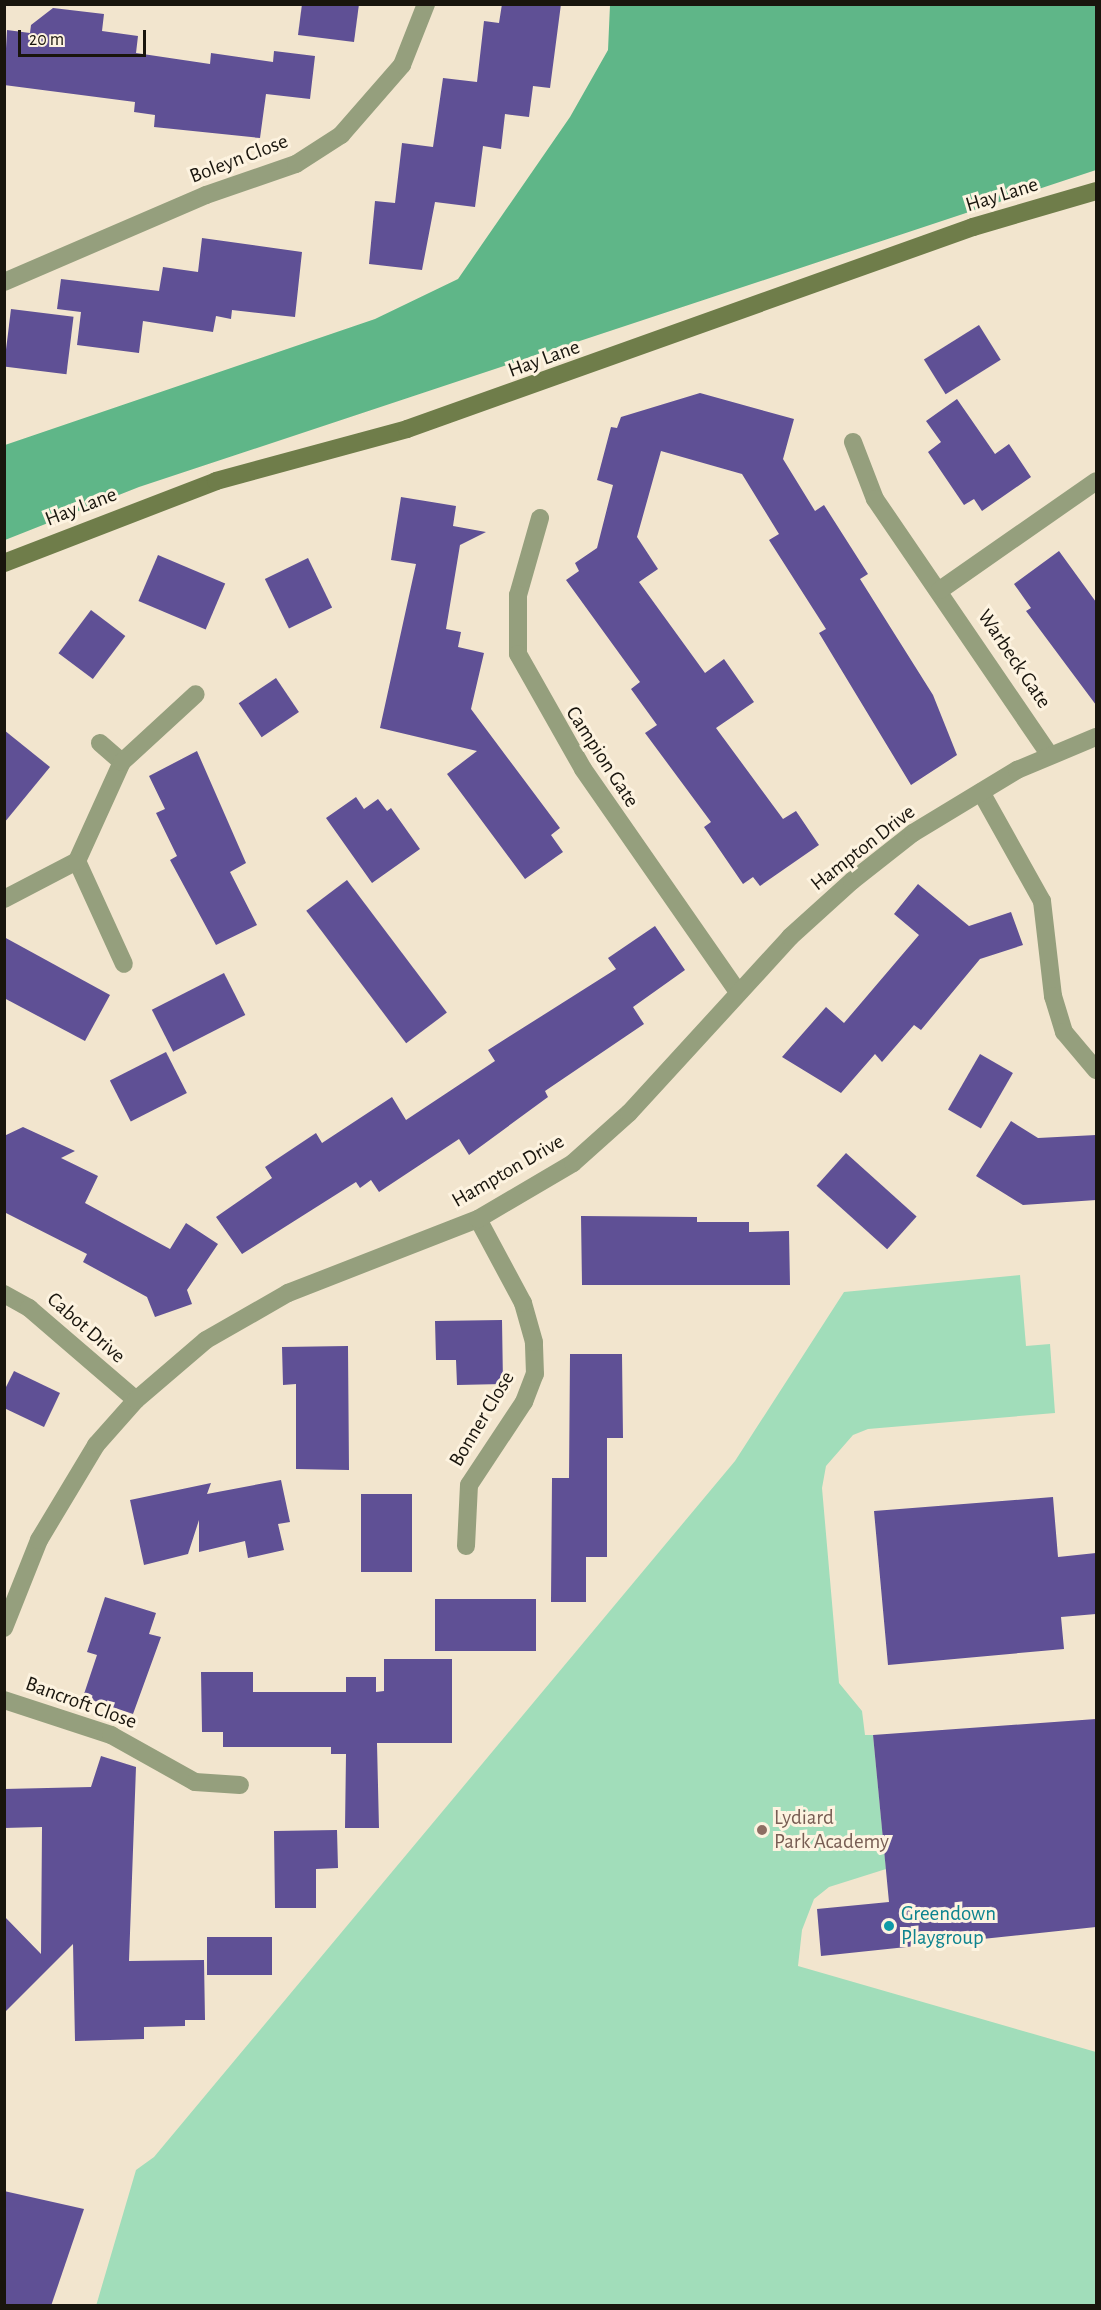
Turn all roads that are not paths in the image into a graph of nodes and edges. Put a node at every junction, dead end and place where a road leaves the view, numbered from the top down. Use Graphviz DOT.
graph roads {
  1 [pos="426,4"];
  2 [pos="1096,191"];
  3 [pos="4,282"];
  4 [pos="853,442"];
  5 [pos="1096,481"];
  6 [pos="540,518"];
  7 [pos="4,563"];
  8 [pos="940,590"];
  9 [pos="196,693"];
  10 [pos="1096,737"];
  11 [pos="100,743"];
  12 [pos="1049,754"];
  13 [pos="122,762"];
  14 [pos="981,792"];
  15 [pos="77,861"];
  16 [pos="4,898"];
  17 [pos="124,964"];
  18 [pos="738,992"];
  19 [pos="1096,1070"];
  20 [pos="478,1219"];
  21 [pos="4,1294"];
  22 [pos="136,1400"];
  23 [pos="466,1546"];
  24 [pos="4,1628"];
  25 [pos="4,1700"];
  26 [pos="240,1785"];
  1 -- 3 [label="street, Boleyn Close"];
  2 -- 7 [label="street, Hay Lane"];
  4 -- 8 [label="street, Warbeck Gate"];
  5 -- 8 [label="street"];
  6 -- 18 [label="street, Campion Gate"];
  8 -- 12 [label="street, Warbeck Gate"];
  9 -- 13 [label="street"];
  10 -- 12 [label="street, Hampton Drive"];
  11 -- 13 [label="street"];
  12 -- 14 [label="street, Hampton Drive"];
  13 -- 15 [label="street"];
  14 -- 18 [label="street, Hampton Drive"];
  14 -- 19 [label="street"];
  15 -- 16 [label="street"];
  15 -- 17 [label="street"];
  18 -- 20 [label="street, Hampton Drive"];
  20 -- 22 [label="street, Hampton Drive"];
  20 -- 23 [label="street, Bonner Close"];
  21 -- 22 [label="street, Cabot Drive"];
  22 -- 24 [label="street, Hampton Drive"];
  25 -- 26 [label="street, Bancroft Close"];
}
